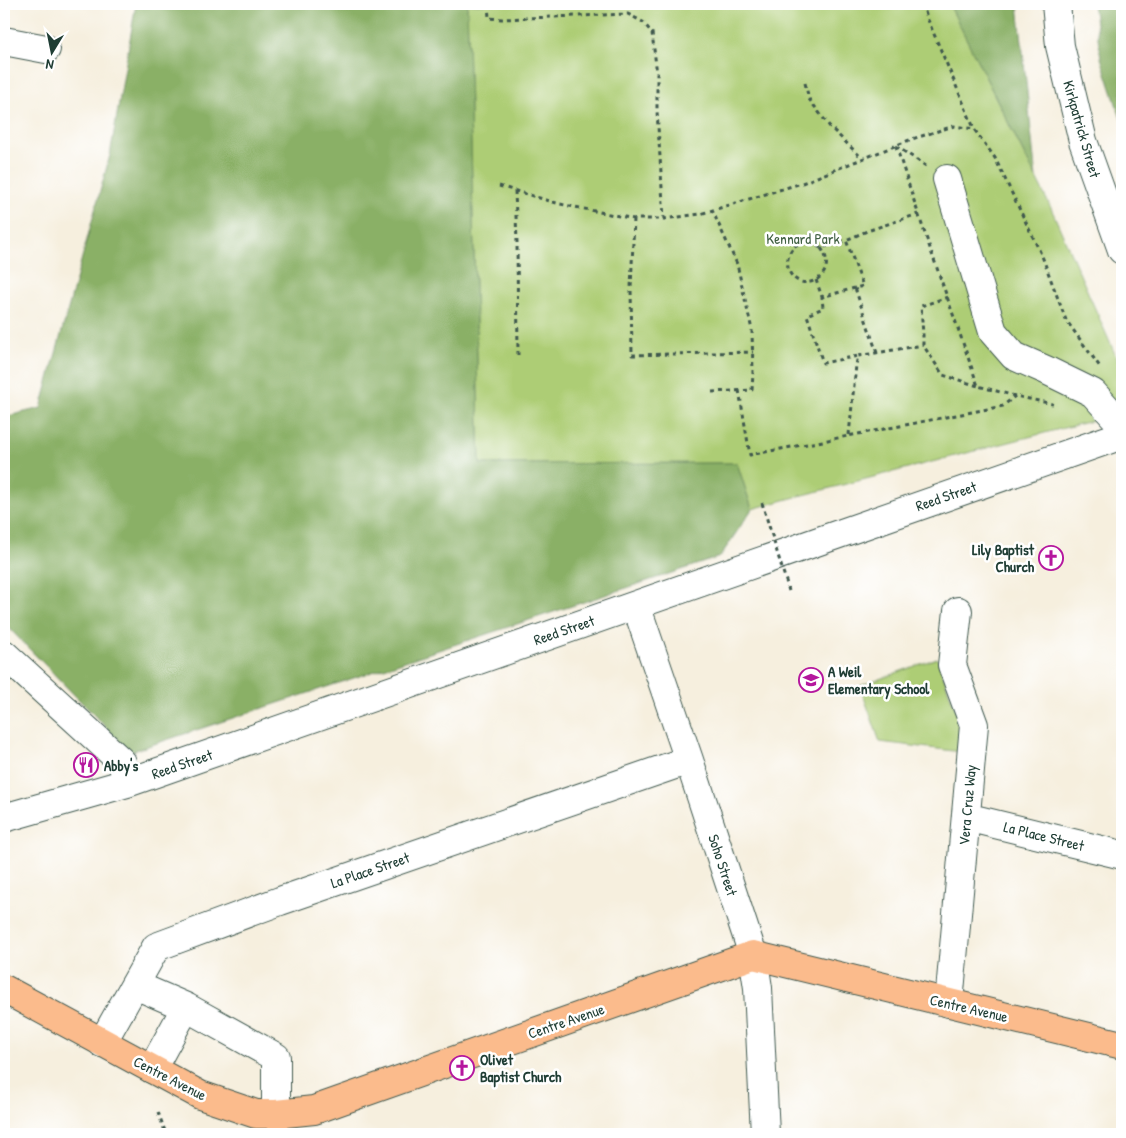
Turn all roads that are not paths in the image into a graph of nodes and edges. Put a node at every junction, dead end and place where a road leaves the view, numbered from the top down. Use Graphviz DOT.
graph roads {
  1 [pos="1056,4"];
  2 [pos="4,40"];
  3 [pos="46,49"];
  4 [pos="946,179"];
  5 [pos="1122,250"];
  6 [pos="1122,425"];
  7 [pos="1122,434"];
  8 [pos="636,605"];
  9 [pos="958,611"];
  10 [pos="4,654"];
  11 [pos="689,760"];
  12 [pos="127,783"];
  13 [pos="966,816"];
  14 [pos="4,818"];
  15 [pos="1122,855"];
  16 [pos="753,955"];
  17 [pos="135,985"];
  18 [pos="4,989"];
  19 [pos="949,1003"];
  20 [pos="186,1007"];
  21 [pos="102,1043"];
  22 [pos="1122,1045"];
  23 [pos="152,1069"];
  24 [pos="276,1114"];
  25 [pos="765,1134"];
  1 -- 5 [label="street, Kirkpatrick Street"];
  2 -- 3 [label="street"];
  4 -- 6 [label="street"];
  7 -- 8 [label="street, Reed Street"];
  8 -- 11 [label="street, Soho Street"];
  8 -- 12 [label="street, Reed Street"];
  9 -- 13 [label="street, Vera Cruz Way"];
  10 -- 12 [label="street"];
  11 -- 16 [label="street, Soho Street"];
  11 -- 17 [label="street, La Place Street"];
  12 -- 14 [label="street, Reed Street"];
  13 -- 15 [label="street, La Place Street"];
  13 -- 19 [label="street, Vera Cruz Way"];
  16 -- 19 [label="main road, Centre Avenue"];
  16 -- 24 [label="main road, Centre Avenue"];
  16 -- 25 [label="street, Soho Street"];
  17 -- 20 [label="street"];
  17 -- 21 [label="street, La Place Street"];
  18 -- 21 [label="main road, Centre Avenue"];
  19 -- 22 [label="main road, Centre Avenue"];
  20 -- 23 [label="street"];
  20 -- 24 [label="street"];
  21 -- 23 [label="main road, Centre Avenue"];
  23 -- 24 [label="main road, Centre Avenue"];
}
